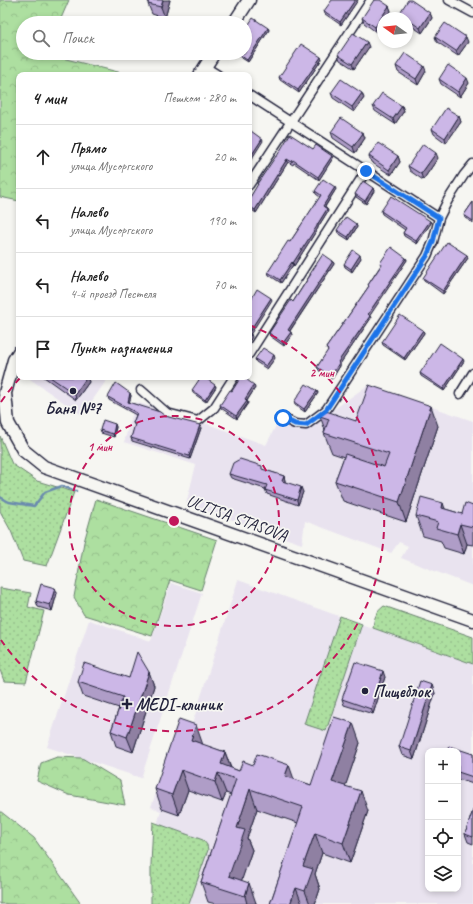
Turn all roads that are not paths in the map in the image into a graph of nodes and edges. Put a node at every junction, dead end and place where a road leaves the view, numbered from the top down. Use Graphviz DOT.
graph roads {
  1 [pos="249,0"];
  2 [pos="371,0"];
  3 [pos="449,0"];
  4 [pos="473,14"];
  5 [pos="239,16"];
  6 [pos="209,60"];
  7 [pos="202,71"];
  8 [pos="252,97"];
  9 [pos="290,122"];
  10 [pos="473,164"];
  11 [pos="366,171"];
  12 [pos="252,180"];
  13 [pos="439,218"];
  14 [pos="252,349"];
  15 [pos="16,357"];
  16 [pos="473,373"];
  17 [pos="232,380"];
  18 [pos="142,390"];
  19 [pos="460,394"];
  20 [pos="283,418"];
  21 [pos="473,620"];
  1 -- 5 [label="main road"];
  2 -- 9 [label="street"];
  3 -- 4 [label="street"];
  6 -- 7 [label="main road"];
  8 -- 9 [label="street"];
  9 -- 11 [label="street"];
  9 -- 12 [label="street"];
  10 -- 13 [label="street"];
  11 -- 13 [label="street"];
  11 -- 14 [label="street"];
  13 -- 20 [label="street"];
  15 -- 21 [label="main road, ULITSA STASOVA"];
  16 -- 19 [label="street"];
  17 -- 18 [label="street"];
}
